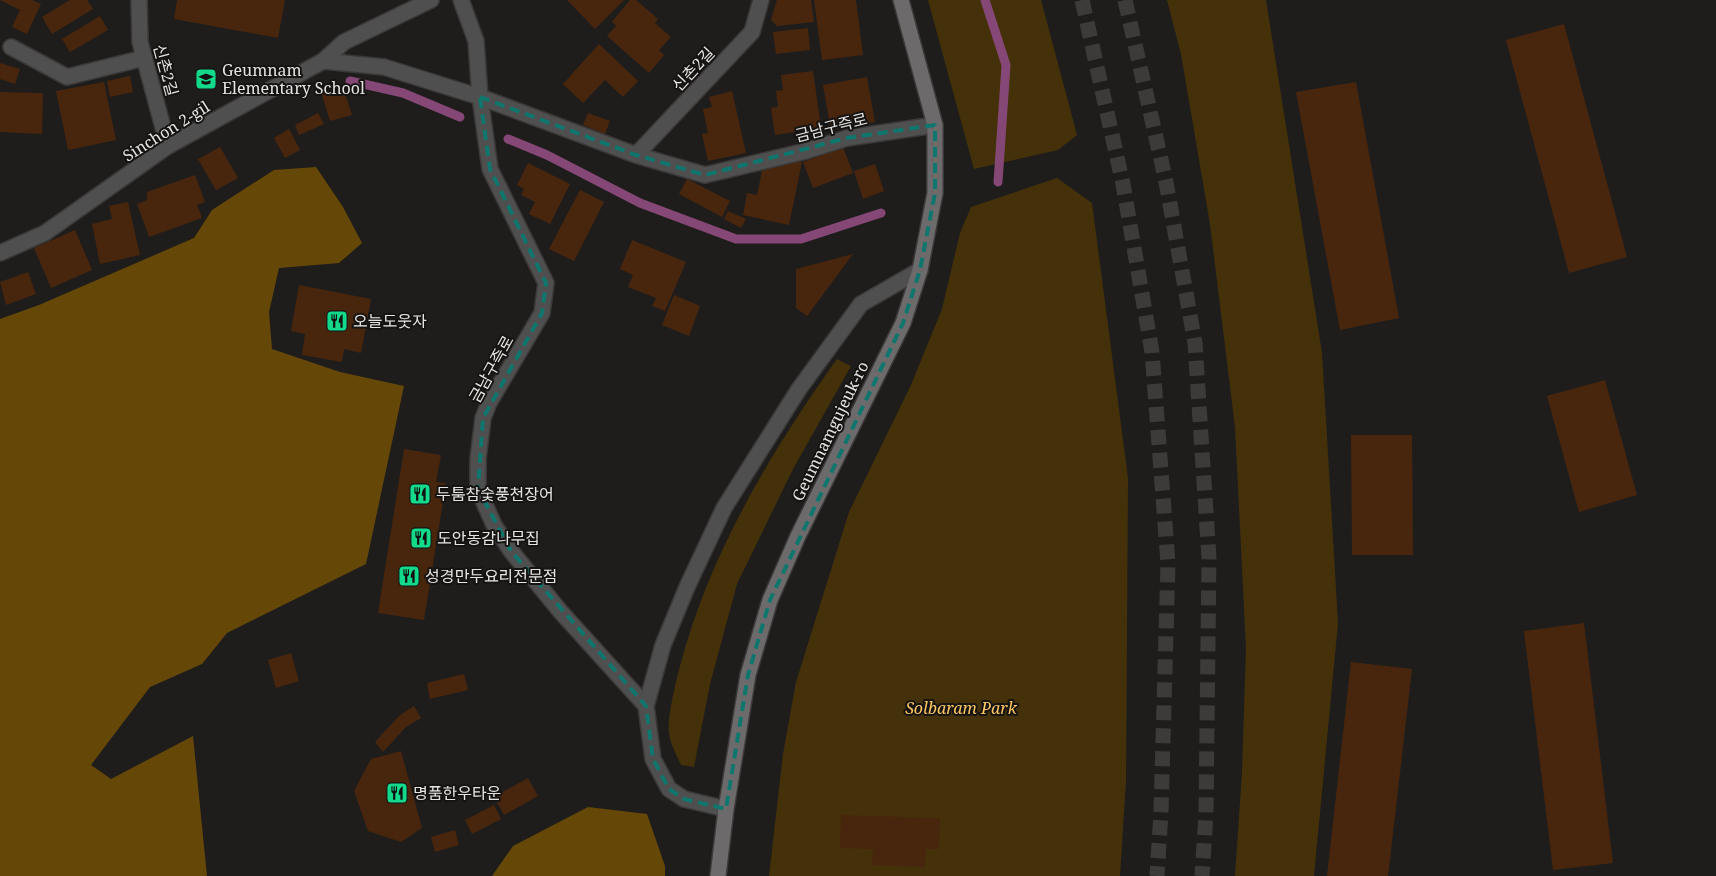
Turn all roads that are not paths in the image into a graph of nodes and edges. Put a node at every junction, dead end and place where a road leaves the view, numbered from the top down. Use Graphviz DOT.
graph roads {
  1 [pos="140,0"];
  2 [pos="431,0"];
  3 [pos="460,0"];
  4 [pos="761,0"];
  5 [pos="901,0"];
  6 [pos="11,47"];
  7 [pos="144,58"];
  8 [pos="323,62"];
  9 [pos="480,97"];
  10 [pos="935,125"];
  11 [pos="168,146"];
  12 [pos="636,155"];
  13 [pos="0,253"];
  14 [pos="920,270"];
  15 [pos="646,706"];
  16 [pos="726,809"];
  17 [pos="718,876"];
  1 -- 7 [label="street, 신촌2길"];
  2 -- 8 [label="street, Sinchon 2-gil"];
  3 -- 9 [label="street, 금남구즉로"];
  4 -- 12 [label="street, 신촌2길"];
  5 -- 10 [label="main road, Geumnamgujeuk-ro"];
  6 -- 7 [label="street"];
  7 -- 11 [label="street, 신촌2길"];
  8 -- 9 [label="street, 금남구즉로"];
  8 -- 11 [label="street, Sinchon 2-gil"];
  9 -- 12 [label="street, 금남구즉로"];
  9 -- 15 [label="street, 금남구즉로"];
  10 -- 12 [label="street, 금남구즉로"];
  10 -- 14 [label="main road, Geumnamgujeuk-ro"];
  11 -- 13 [label="street, Sinchon 2-gil"];
  14 -- 15 [label="street"];
  14 -- 16 [label="main road, Geumnamgujeuk-ro"];
  15 -- 16 [label="street"];
  16 -- 17 [label="main road, Geumnamgujeuk-ro"];
}
